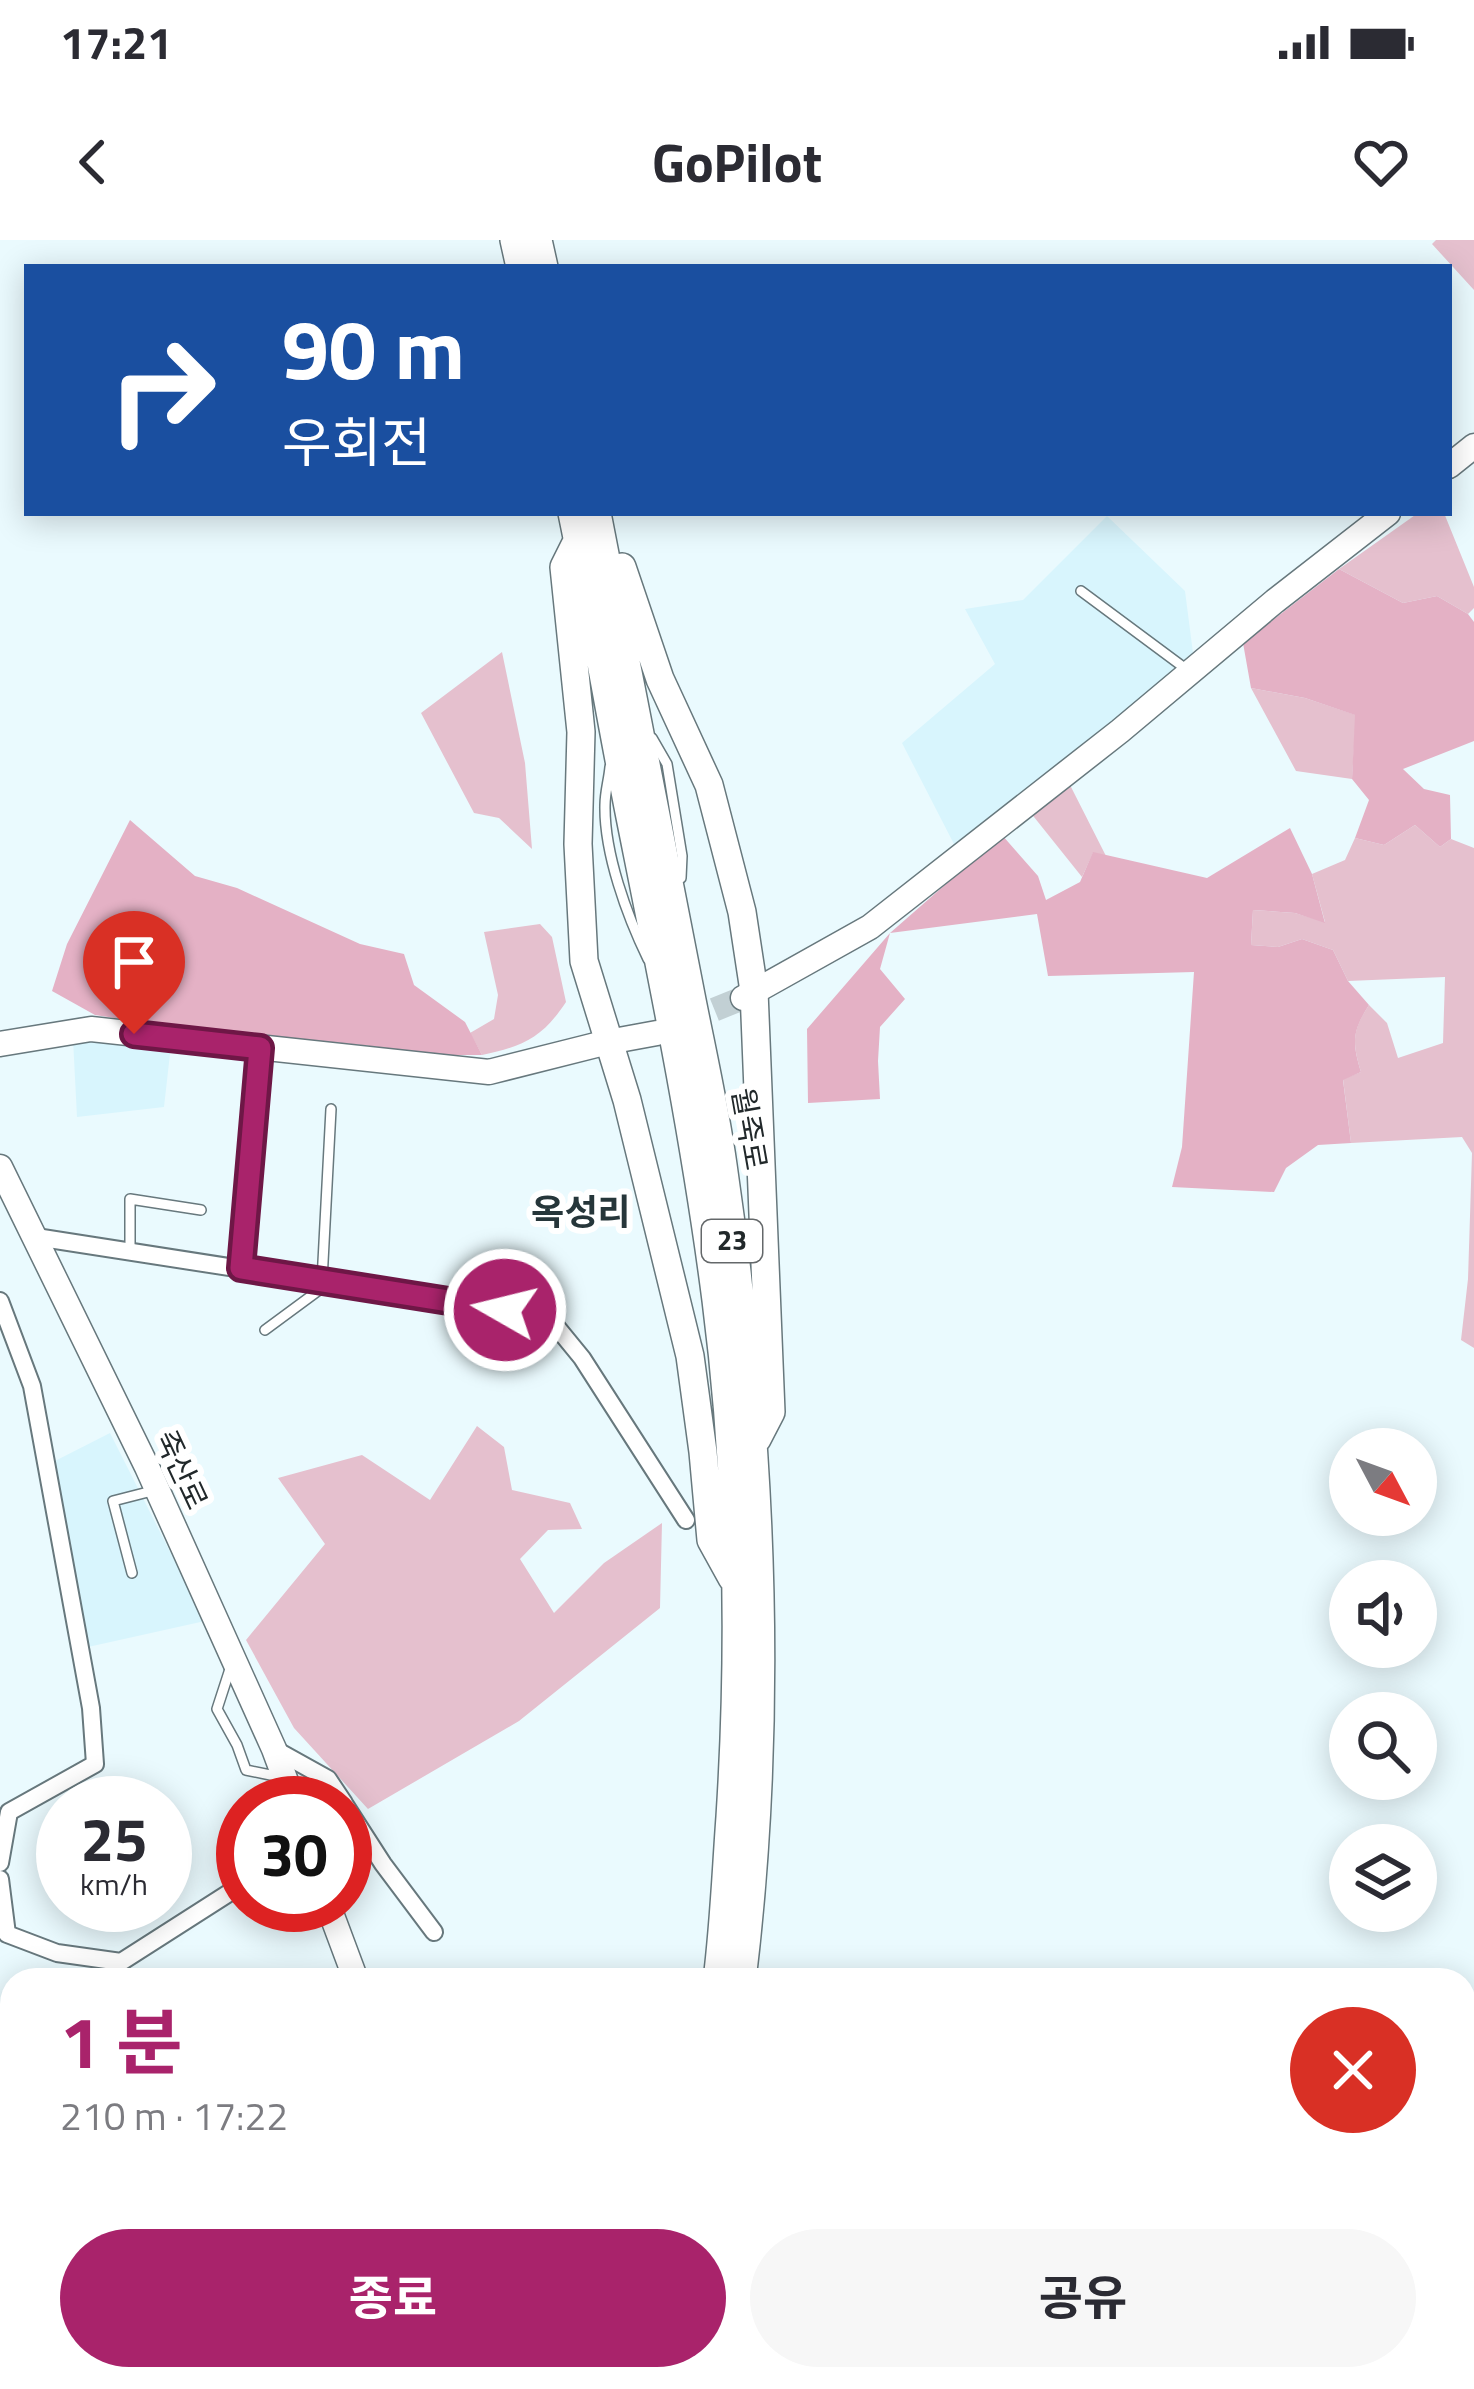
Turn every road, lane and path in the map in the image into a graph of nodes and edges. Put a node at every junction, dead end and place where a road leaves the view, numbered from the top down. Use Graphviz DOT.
graph roads {
  1 [pos="598,516"];
  2 [pos="614,516"];
  3 [pos="1384,516"];
  4 [pos="575,526"];
  5 [pos="1081,591"];
  6 [pos="1190,672"];
  7 [pos="748,994"];
  8 [pos="657,1033"];
  9 [pos="608,1042"];
  10 [pos="0,1045"];
  11 [pos="260,1048"];
  12 [pos="331,1109"];
  13 [pos="0,1167"];
  14 [pos="201,1210"];
  15 [pos="37,1237"];
  16 [pos="130,1251"];
  17 [pos="241,1268"];
  18 [pos="326,1282"];
  19 [pos="0,1300"];
  20 [pos="265,1330"];
  21 [pos="755,1443"];
  22 [pos="158,1490"];
  23 [pos="686,1520"];
  24 [pos="132,1574"];
  25 [pos="736,1585"];
  26 [pos="233,1658"];
  27 [pos="274,1749"];
  28 [pos="259,1776"];
  29 [pos="285,1776"];
  30 [pos="323,1776"];
  31 [pos="372,1847"];
  32 [pos="0,1863"];
  33 [pos="0,1879"];
  34 [pos="216,1901"];
  35 [pos="338,1932"];
  36 [pos="434,1932"];
  37 [pos="352,1968"];
  38 [pos="718,1968"];
  39 [pos="744,1968"];
  1 -- 21 [label="main road, 월죽로 / 23"];
  2 -- 7 [label="main road"];
  3 -- 6 [label="street"];
  4 -- 9 [label="main road"];
  4 -- 25 [label="main road, 월죽로 / 23"];
  5 -- 6 [label="lane"];
  6 -- 7 [label="street"];
  7 -- 21 [label="main road"];
  8 -- 9 [label="street"];
  9 -- 11 [label="street"];
  9 -- 25 [label="main road"];
  10 -- 11 [label="street"];
  11 -- 17 [label="street"];
  12 -- 18 [label="lane"];
  13 -- 15 [label="street, 죽산로"];
  14 -- 16 [label="lane"];
  15 -- 16 [label="street"];
  15 -- 22 [label="street, 죽산로"];
  16 -- 17 [label="street"];
  17 -- 18 [label="street"];
  18 -- 20 [label="lane"];
  18 -- 23 [label="street"];
  19 -- 32 [label="street"];
  21 -- 39 [label="main road, 월죽로 / 23"];
  22 -- 24 [label="lane"];
  22 -- 26 [label="street, 죽산로"];
  25 -- 38 [label="main road, 월죽로 / 23"];
  26 -- 27 [label="street, 죽산로"];
  26 -- 28 [label="lane"];
  27 -- 29 [label="street, 죽산로"];
  27 -- 30 [label="street"];
  31 -- 36 [label="street"];
  33 -- 34 [label="street"];
  35 -- 37 [label="street"];
}
